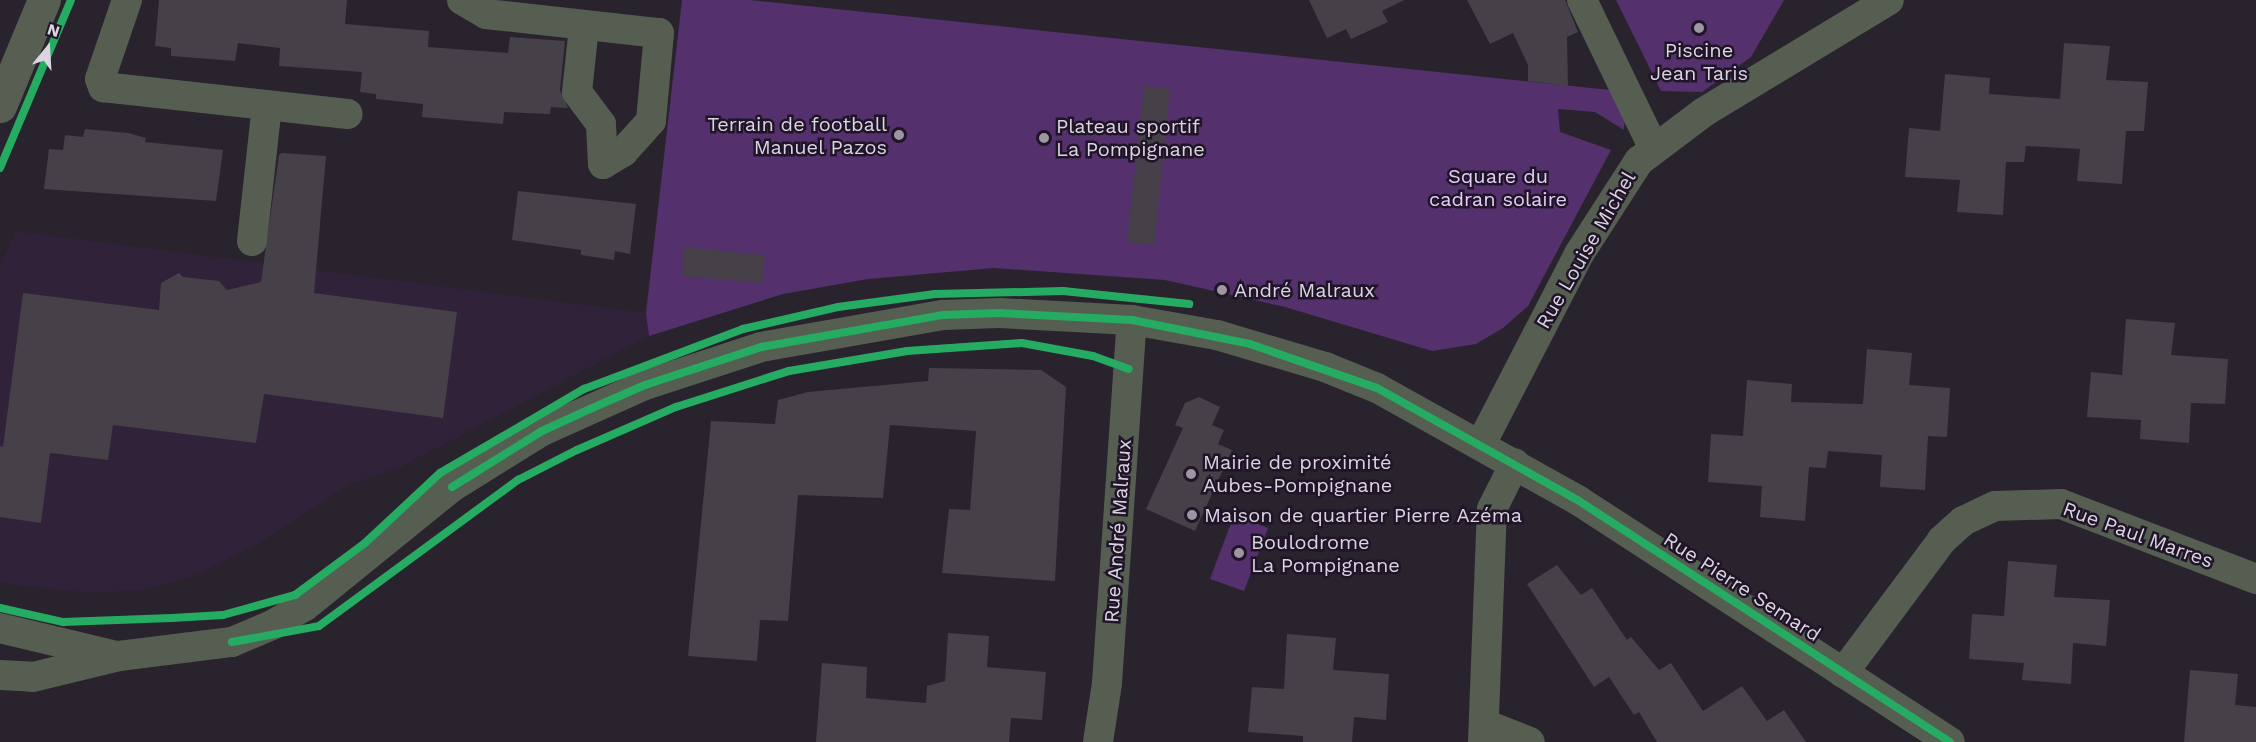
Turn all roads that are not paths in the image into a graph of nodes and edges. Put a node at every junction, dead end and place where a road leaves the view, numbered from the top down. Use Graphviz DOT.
graph roads {
  1 [pos="44,0"];
  2 [pos="127,0"];
  3 [pos="462,0"];
  4 [pos="1582,0"];
  5 [pos="1889,0"];
  6 [pos="584,27"];
  7 [pos="0,106"];
  8 [pos="267,106"];
  9 [pos="348,114"];
  10 [pos="1654,149"];
  11 [pos="252,241"];
  12 [pos="1132,320"];
  13 [pos="1481,444"];
  14 [pos="1515,463"];
  15 [pos="2256,579"];
  16 [pos="0,628"];
  17 [pos="119,656"];
  18 [pos="1843,673"];
  19 [pos="0,675"];
  20 [pos="1484,733"];
  21 [pos="1098,742"];
  22 [pos="1530,742"];
  23 [pos="1950,742"];
  1 -- 7 [label="main road"];
  2 -- 8 [label="street"];
  3 -- 6 [label="street"];
  4 -- 10 [label="street"];
  5 -- 10 [label="street, Rue Louise Michel"];
  8 -- 9 [label="street"];
  8 -- 11 [label="street"];
  10 -- 13 [label="street, Rue Louise Michel"];
  12 -- 13 [label="street, Rue Pierre Semard"];
  12 -- 17 [label="street, Rue Pierre Semard"];
  12 -- 21 [label="street, Rue André Malraux"];
  13 -- 14 [label="street, Rue Pierre Semard"];
  14 -- 18 [label="street, Rue Pierre Semard"];
  14 -- 20 [label="street"];
  15 -- 18 [label="street, Rue Paul Marres"];
  16 -- 17 [label="street"];
  17 -- 19 [label="street"];
  18 -- 23 [label="street, Rue Pierre Semard"];
  20 -- 22 [label="street"];
}
